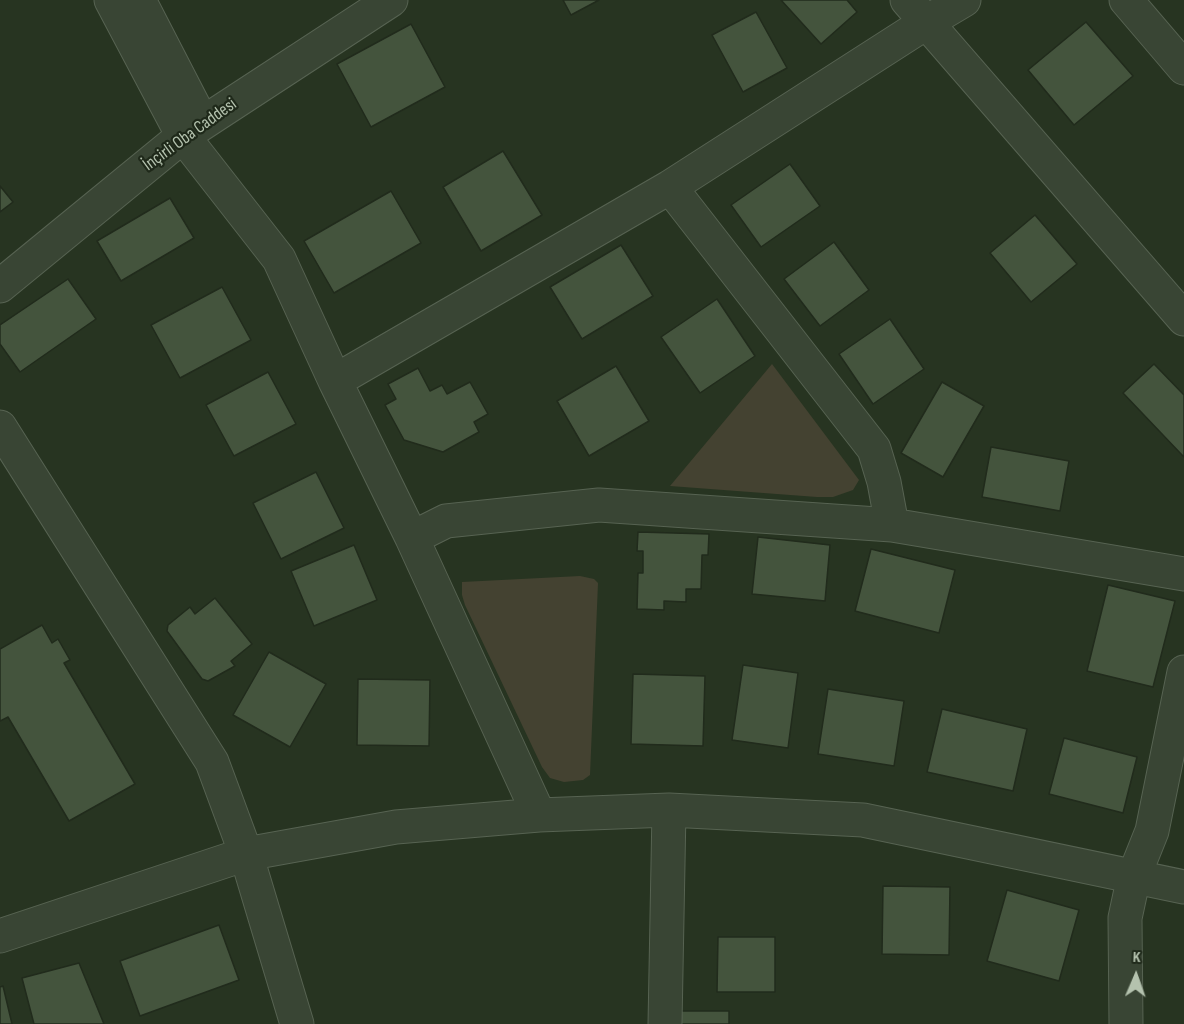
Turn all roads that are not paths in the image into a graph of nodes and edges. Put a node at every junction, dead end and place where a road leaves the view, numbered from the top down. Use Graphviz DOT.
graph roads {
  1 [pos="111,0"];
  2 [pos="139,0"];
  3 [pos="391,0"];
  4 [pos="964,0"];
  5 [pos="1126,0"];
  6 [pos="917,11"];
  7 [pos="1184,68"];
  8 [pos="192,129"];
  9 [pos="670,187"];
  10 [pos="0,286"];
  11 [pos="1184,319"];
  12 [pos="335,381"];
  13 [pos="0,427"];
  14 [pos="892,525"];
  15 [pos="412,538"];
  16 [pos="1184,573"];
  17 [pos="1184,672"];
  18 [pos="669,810"];
  19 [pos="539,815"];
  20 [pos="246,854"];
  21 [pos="1134,876"];
  22 [pos="1184,887"];
  23 [pos="0,936"];
  24 [pos="297,1024"];
  25 [pos="665,1024"];
  26 [pos="1126,1024"];
  1 -- 8 [label="street"];
  2 -- 8 [label="street"];
  3 -- 8 [label="street, İnçirli Oba Caddesi"];
  4 -- 6 [label="street"];
  5 -- 7 [label="street"];
  6 -- 9 [label="street"];
  6 -- 11 [label="street"];
  8 -- 10 [label="street, İnçirli Oba Caddesi"];
  8 -- 12 [label="street"];
  9 -- 12 [label="street"];
  9 -- 14 [label="street"];
  12 -- 15 [label="street"];
  13 -- 20 [label="street"];
  14 -- 15 [label="street"];
  14 -- 16 [label="street"];
  15 -- 19 [label="street"];
  17 -- 21 [label="street"];
  18 -- 19 [label="street"];
  18 -- 21 [label="street"];
  18 -- 25 [label="street"];
  19 -- 20 [label="street"];
  20 -- 23 [label="street"];
  20 -- 24 [label="street"];
  21 -- 22 [label="street"];
  21 -- 26 [label="street"];
}
